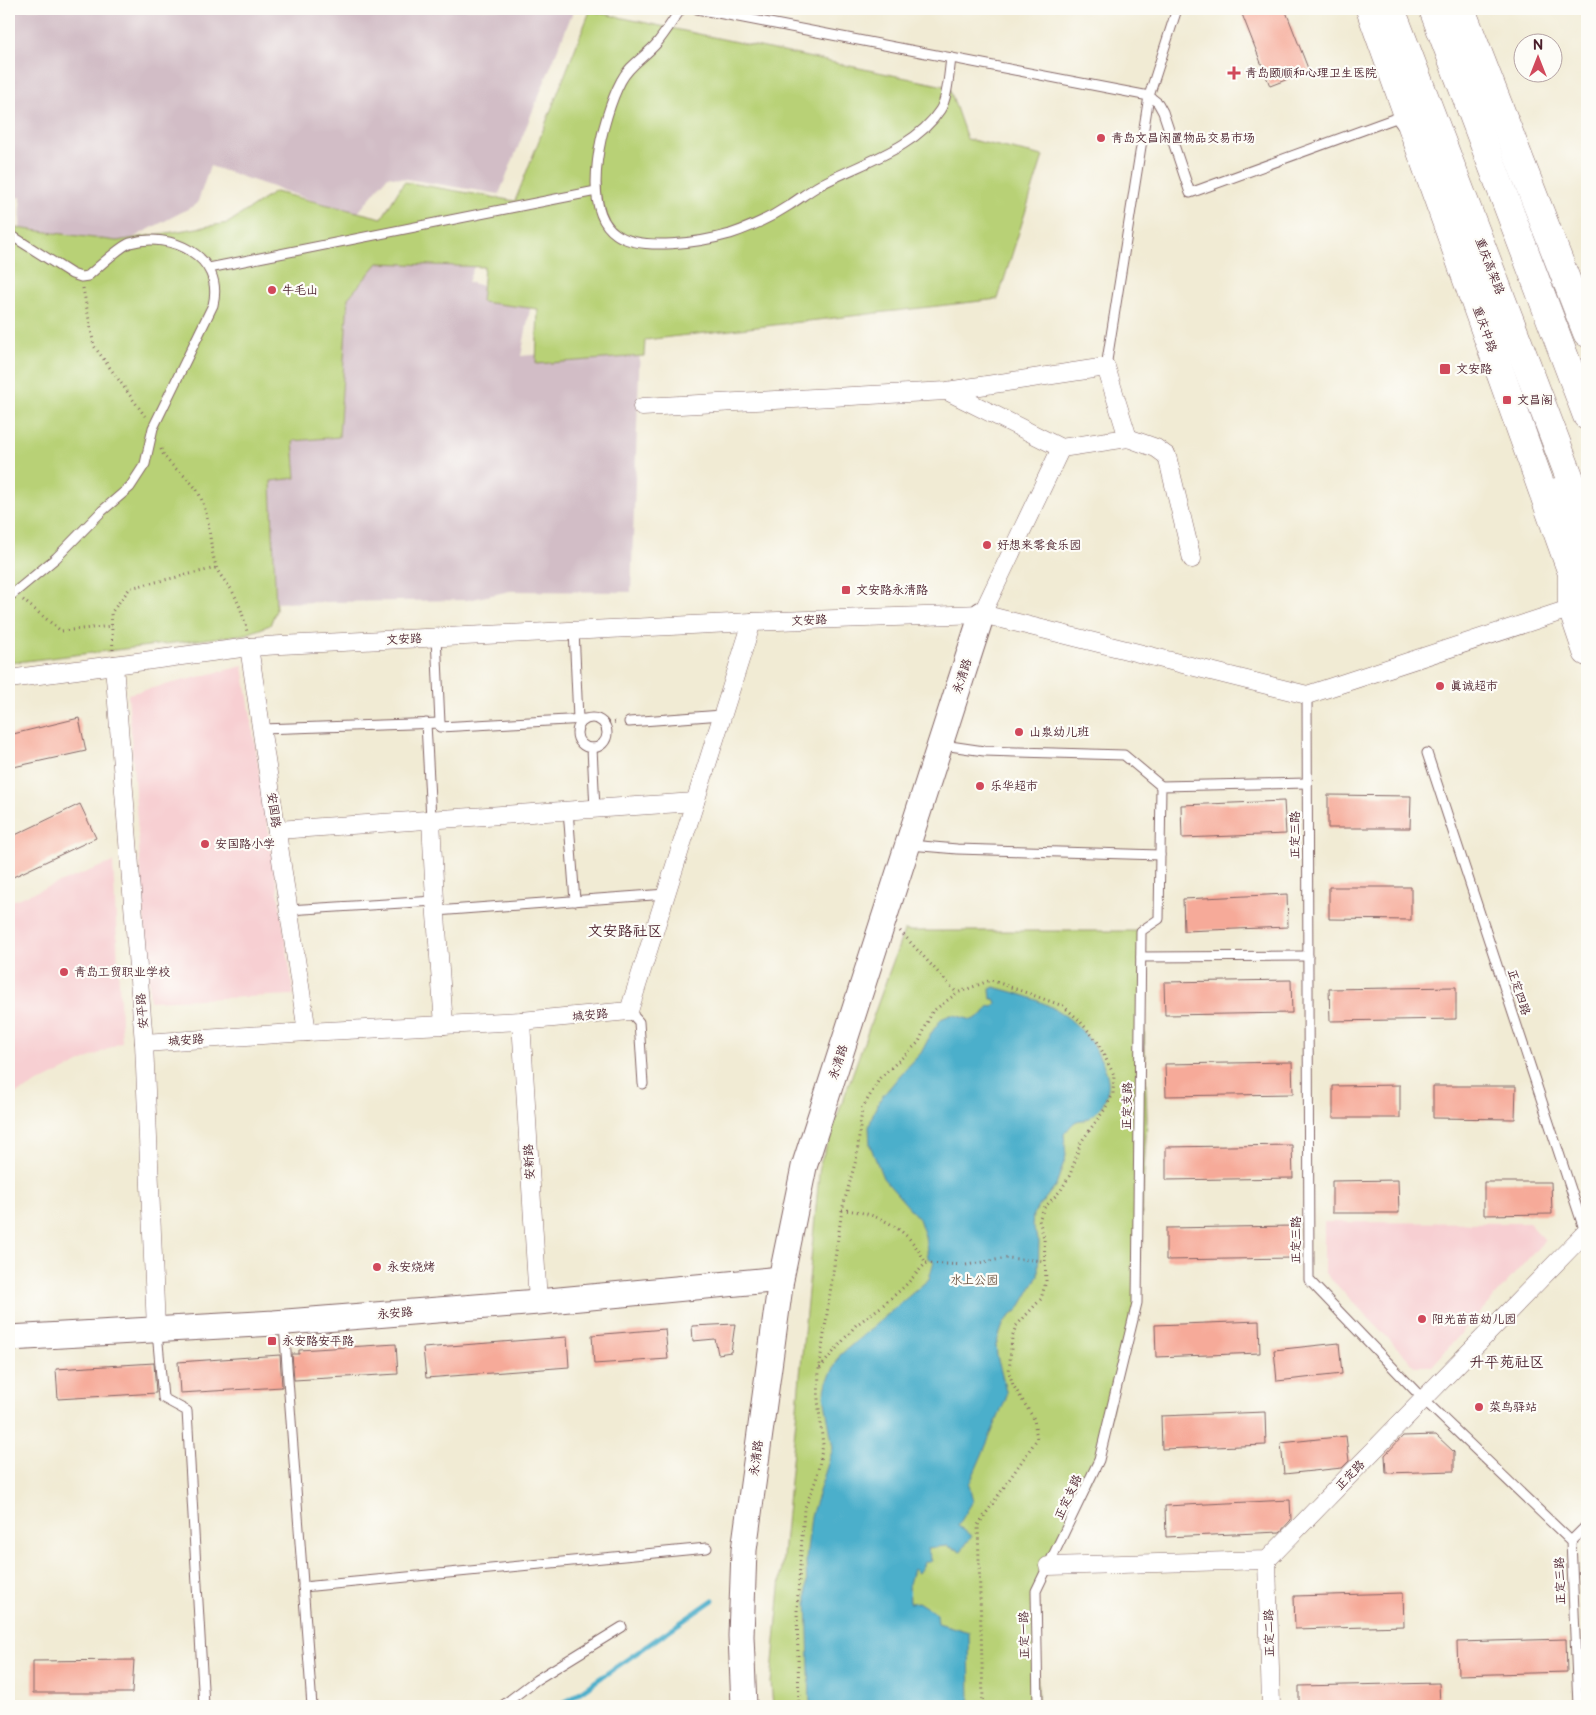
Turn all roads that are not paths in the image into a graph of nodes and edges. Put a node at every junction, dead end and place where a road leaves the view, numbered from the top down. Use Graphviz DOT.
graph roads {
  1 [pos="681,9"];
  2 [pos="696,9"];
  3 [pos="1177,9"];
  4 [pos="1370,9"];
  5 [pos="1391,9"];
  6 [pos="1433,9"];
  7 [pos="1461,9"];
  8 [pos="951,58"];
  9 [pos="1149,96"];
  10 [pos="1422,152"];
  11 [pos="596,191"];
  12 [pos="1506,201"];
  13 [pos="1468,209"];
  14 [pos="9,234"];
  15 [pos="210,268"];
  16 [pos="1587,333"];
  17 [pos="1106,367"];
  18 [pos="1587,370"];
  19 [pos="947,391"];
  20 [pos="642,407"];
  21 [pos="1587,416"];
  22 [pos="1128,438"];
  23 [pos="1062,448"];
  24 [pos="1587,523"];
  25 [pos="1192,559"];
  26 [pos="1587,581"];
  27 [pos="11,594"];
  28 [pos="1580,605"];
  29 [pos="982,614"];
  30 [pos="752,622"];
  31 [pos="574,630"];
  32 [pos="436,637"];
  33 [pos="249,647"];
  34 [pos="1587,652"];
  35 [pos="114,665"];
  36 [pos="9,680"];
  37 [pos="1307,694"];
  38 [pos="722,715"];
  39 [pos="582,719"];
  40 [pos="630,722"];
  41 [pos="440,723"];
  42 [pos="426,724"];
  43 [pos="262,729"];
  44 [pos="940,745"];
  45 [pos="592,748"];
  46 [pos="1427,753"];
  47 [pos="1308,783"];
  48 [pos="1161,786"];
  49 [pos="695,802"];
  50 [pos="595,809"];
  51 [pos="568,810"];
  52 [pos="431,820"];
  53 [pos="277,830"];
  54 [pos="908,844"];
  55 [pos="1160,855"];
  56 [pos="666,894"];
  57 [pos="575,901"];
  58 [pos="435,906"];
  59 [pos="288,910"];
  60 [pos="1308,956"];
  61 [pos="1141,957"];
  62 [pos="629,1011"];
  63 [pos="521,1021"];
  64 [pos="444,1025"];
  65 [pos="307,1032"];
  66 [pos="144,1043"];
  67 [pos="643,1084"];
  68 [pos="1586,1235"];
  69 [pos="781,1279"];
  70 [pos="538,1302"];
  71 [pos="284,1322"];
  72 [pos="156,1329"];
  73 [pos="9,1338"];
  74 [pos="1423,1399"];
  75 [pos="1587,1525"];
  76 [pos="1571,1541"];
  77 [pos="707,1548"];
  78 [pos="1267,1560"];
  79 [pos="1048,1566"];
  80 [pos="303,1587"];
  81 [pos="622,1628"];
  82 [pos="204,1706"];
  83 [pos="312,1706"];
  84 [pos="502,1706"];
  85 [pos="744,1706"];
  86 [pos="1038,1706"];
  87 [pos="1271,1706"];
  88 [pos="1578,1706"];
  1 -- 11 [label="lane"];
  2 -- 8 [label="lane"];
  3 -- 9 [label="lane"];
  4 -- 10 [label="main road, 重庆中路"];
  5 -- 13 [label="main road, 重庆高架路"];
  6 -- 12 [label="main road"];
  7 -- 16 [label="main road"];
  8 -- 9 [label="lane"];
  8 -- 11 [label="lane"];
  9 -- 10 [label="lane"];
  9 -- 17 [label="lane"];
  10 -- 28 [label="main road, 重庆中路"];
  11 -- 15 [label="lane"];
  12 -- 18 [label="main road"];
  12 -- 21 [label="main road"];
  13 -- 24 [label="main road, 重庆高架路"];
  13 -- 26 [label="main road"];
  14 -- 15 [label="lane"];
  15 -- 27 [label="lane"];
  17 -- 19 [label="street"];
  17 -- 22 [label="street"];
  19 -- 20 [label="street"];
  19 -- 23 [label="street"];
  22 -- 23 [label="street"];
  22 -- 25 [label="street"];
  23 -- 29 [label="street, 永清路"];
  28 -- 34 [label="main road, 重庆中路"];
  28 -- 37 [label="street"];
  29 -- 30 [label="street, 文安路"];
  29 -- 37 [label="street, 文安路"];
  29 -- 44 [label="street, 永清路"];
  30 -- 31 [label="street, 文安路"];
  30 -- 38 [label="street"];
  31 -- 32 [label="street, 文安路"];
  31 -- 39 [label="lane"];
  32 -- 33 [label="street, 文安路"];
  32 -- 41 [label="lane"];
  33 -- 35 [label="street, 文安路"];
  33 -- 43 [label="street, 安国路"];
  35 -- 36 [label="street, 文安路"];
  35 -- 66 [label="street, 安平路"];
  37 -- 47 [label="lane, 正定三路"];
  38 -- 40 [label="lane"];
  38 -- 49 [label="street"];
  39 -- 41 [label="lane"];
  39 -- 45 [label="lane"];
  39 -- 45 [label="lane"];
  41 -- 42 [label="lane"];
  42 -- 43 [label="lane"];
  42 -- 52 [label="lane"];
  43 -- 53 [label="street, 安国路"];
  44 -- 48 [label="lane"];
  44 -- 54 [label="street, 永清路"];
  45 -- 50 [label="lane"];
  46 -- 68 [label="lane, 正定四路"];
  47 -- 48 [label="lane"];
  47 -- 60 [label="lane, 正定三路"];
  48 -- 55 [label="lane, 正定支路"];
  49 -- 50 [label="street"];
  49 -- 56 [label="street"];
  50 -- 51 [label="street"];
  51 -- 52 [label="street"];
  51 -- 57 [label="lane"];
  52 -- 53 [label="street"];
  52 -- 58 [label="street"];
  53 -- 59 [label="street, 安国路"];
  54 -- 55 [label="lane"];
  54 -- 69 [label="street, 永清路"];
  55 -- 61 [label="lane, 正定支路"];
  56 -- 57 [label="lane"];
  56 -- 62 [label="street"];
  57 -- 58 [label="lane"];
  58 -- 59 [label="lane"];
  58 -- 64 [label="street"];
  59 -- 65 [label="street, 安国路"];
  60 -- 61 [label="lane"];
  60 -- 74 [label="lane, 正定三路"];
  61 -- 79 [label="lane, 正定支路"];
  62 -- 63 [label="street, 城安路"];
  62 -- 67 [label="lane"];
  63 -- 64 [label="street, 城安路"];
  63 -- 70 [label="street, 安新路"];
  64 -- 65 [label="street, 城安路"];
  65 -- 66 [label="street, 城安路"];
  66 -- 72 [label="street, 安平路"];
  68 -- 74 [label="street, 正定路"];
  69 -- 70 [label="street, 永安路"];
  69 -- 85 [label="street, 永清路"];
  70 -- 71 [label="street, 永安路"];
  71 -- 72 [label="street, 永安路"];
  71 -- 80 [label="lane"];
  72 -- 73 [label="street, 永安路"];
  72 -- 82 [label="lane"];
  74 -- 76 [label="lane, 正定三路"];
  74 -- 78 [label="street, 正定路"];
  75 -- 76 [label="lane"];
  76 -- 88 [label="lane, 正定三路"];
  77 -- 80 [label="lane"];
  78 -- 79 [label="street"];
  78 -- 87 [label="street, 正定二路"];
  79 -- 86 [label="lane, 正定一路"];
  80 -- 83 [label="lane"];
  81 -- 84 [label="lane"];
}
